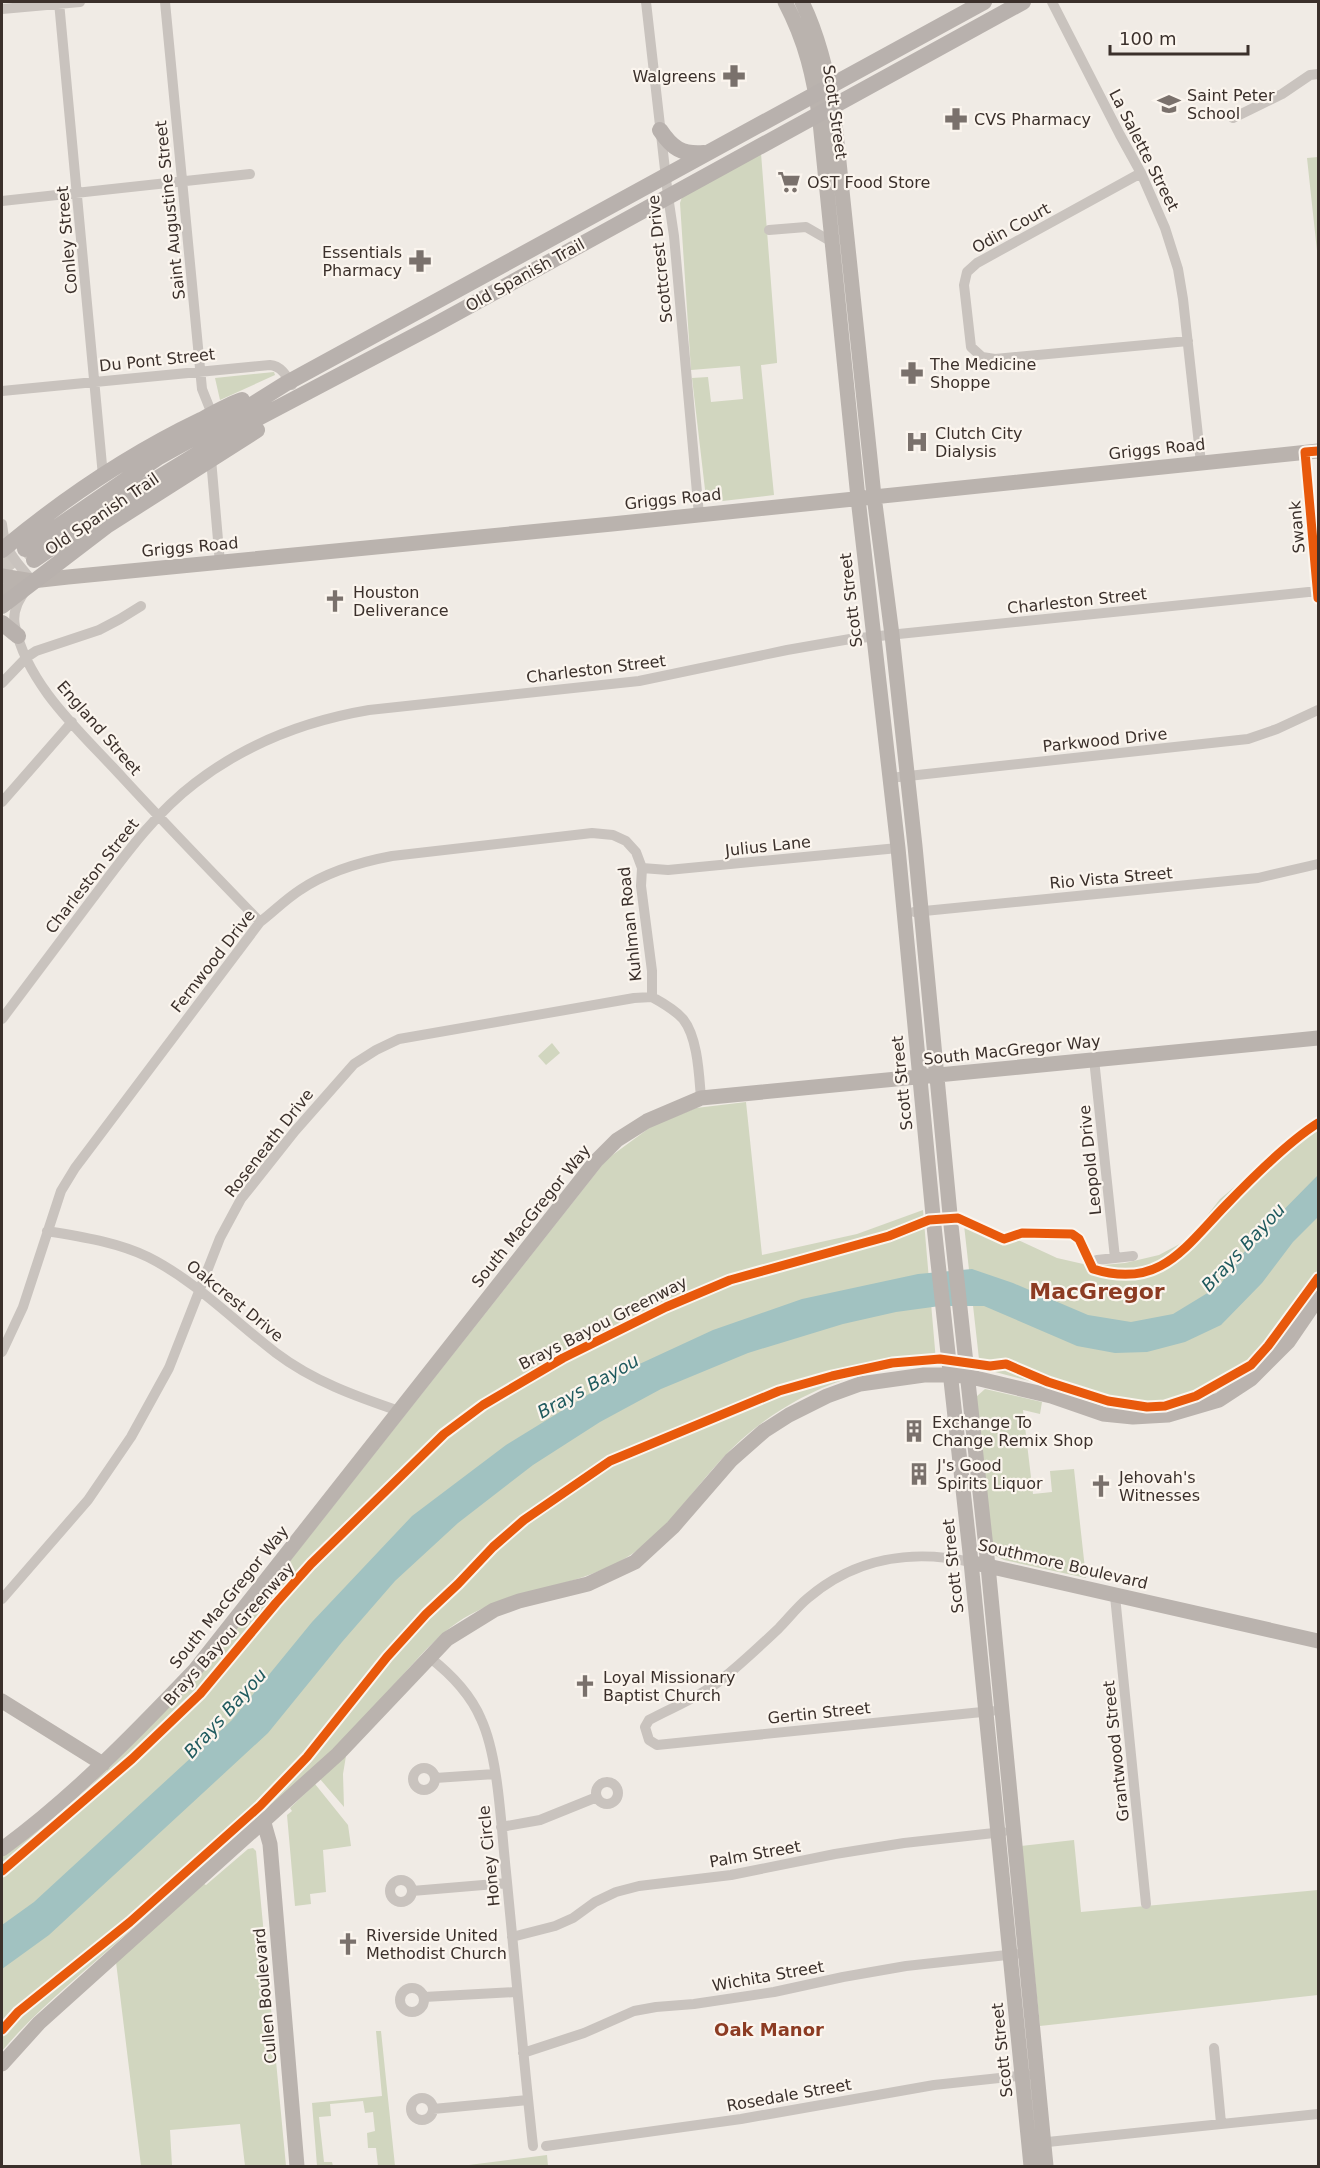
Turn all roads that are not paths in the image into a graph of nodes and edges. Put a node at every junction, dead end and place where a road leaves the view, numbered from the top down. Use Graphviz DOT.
graph roads {
  1 [pos="59,2"];
  2 [pos="80,2"];
  3 [pos="165,2"];
  4 [pos="646,2"];
  5 [pos="785,2"];
  6 [pos="802,2"];
  7 [pos="984,2"];
  8 [pos="1023,2"];
  9 [pos="1052,2"];
  10 [pos="2,9"];
  11 [pos="922,36"];
  12 [pos="933,51"];
  13 [pos="1314,74"];
  14 [pos="823,91"];
  15 [pos="826,110"];
  16 [pos="1233,118"];
  17 [pos="660,129"];
  18 [pos="708,153"];
  19 [pos="1142,173"];
  20 [pos="250,174"];
  21 [pos="666,176"];
  22 [pos="182,182"];
  23 [pos="77,193"];
  24 [pos="668,196"];
  25 [pos="2,201"];
  26 [pos="769,230"];
  27 [pos="551,237"];
  28 [pos="840,241"];
  29 [pos="560,256"];
  30 [pos="433,303"];
  31 [pos="443,320"];
  32 [pos="1188,341"];
  33 [pos="201,370"];
  34 [pos="94,381"];
  35 [pos="288,383"];
  36 [pos="2,391"];
  37 [pos="296,399"];
  38 [pos="212,414"];
  39 [pos="1312,452"];
  40 [pos="211,459"];
  41 [pos="1201,463"];
  42 [pos="103,476"];
  43 [pos="874,496"];
  44 [pos="858,498"];
  45 [pos="699,514"];
  46 [pos="2,524"];
  47 [pos="4,548"];
  48 [pos="220,563"];
  49 [pos="2,576"];
  50 [pos="32,581"];
  51 [pos="1318,591"];
  52 [pos="2,592"];
  53 [pos="1318,598"];
  54 [pos="2,606"];
  55 [pos="141,606"];
  56 [pos="2,623"];
  57 [pos="892,635"];
  58 [pos="18,636"];
  59 [pos="874,637"];
  60 [pos="27,657"];
  61 [pos="2,683"];
  62 [pos="1318,710"];
  63 [pos="72,722"];
  64 [pos="906,776"];
  65 [pos="890,778"];
  66 [pos="2,802"];
  67 [pos="158,816"];
  68 [pos="627,841"];
  69 [pos="898,848"];
  70 [pos="1318,864"];
  71 [pos="642,868"];
  72 [pos="921,911"];
  73 [pos="904,913"];
  74 [pos="260,922"];
  75 [pos="652,997"];
  76 [pos="2,1019"];
  77 [pos="1318,1038"];
  78 [pos="1094,1059"];
  79 [pos="936,1076"];
  80 [pos="919,1077"];
  81 [pos="702,1098"];
  82 [pos="47,1232"];
  83 [pos="1133,1256"];
  84 [pos="1115,1258"];
  85 [pos="1097,1260"];
  86 [pos="199,1292"];
  87 [pos="1318,1298"];
  88 [pos="956,1347"];
  89 [pos="2,1352"];
  90 [pos="951,1375"];
  91 [pos="968,1376"];
  92 [pos="399,1412"];
  93 [pos="971,1562"];
  94 [pos="987,1566"];
  95 [pos="1115,1596"];
  96 [pos="2,1599"];
  97 [pos="1318,1641"];
  98 [pos="429,1657"];
  99 [pos="2,1701"];
  100 [pos="1001,1710"];
  101 [pos="985,1711"];
  102 [pos="646,1734"];
  103 [pos="103,1764"];
  104 [pos="495,1774"];
  105 [pos="435,1778"];
  106 [pos="597,1797"];
  107 [pos="264,1823"];
  108 [pos="501,1827"];
  109 [pos="1005,1832"];
  110 [pos="2,1849"];
  111 [pos="507,1883"];
  112 [pos="412,1891"];
  113 [pos="1146,1904"];
  114 [pos="512,1937"];
  115 [pos="1017,1954"];
  116 [pos="516,1992"];
  117 [pos="424,1997"];
  118 [pos="1214,2048"];
  119 [pos="523,2053"];
  120 [pos="2,2064"];
  121 [pos="1030,2074"];
  122 [pos="528,2100"];
  123 [pos="433,2109"];
  124 [pos="1318,2114"];
  125 [pos="1221,2123"];
  126 [pos="1037,2143"];
  127 [pos="533,2146"];
  128 [pos="546,2146"];
  129 [pos="297,2166"];
  130 [pos="1031,2166"];
  131 [pos="1046,2166"];
  1 -- 2 [label="street"];
  1 -- 10 [label="street"];
  1 -- 23 [label="street, Conley Street"];
  3 -- 22 [label="street, Saint Augustine Street"];
  4 -- 17 [label="street, Scottcrest Drive"];
  5 -- 14 [label="main road, Scott Street"];
  6 -- 14 [label="main road, Scott Street"];
  7 -- 11 [label="main road, Old Spanish Trail"];
  8 -- 12 [label="main road, Old Spanish Trail"];
  9 -- 19 [label="street, La Salette Street"];
  11 -- 12 [label="main road"];
  11 -- 14 [label="main road, Old Spanish Trail"];
  12 -- 15 [label="main road, Old Spanish Trail"];
  13 -- 16 [label="street"];
  14 -- 15 [label="main road, Scott Street"];
  14 -- 18 [label="main road, Old Spanish Trail"];
  15 -- 24 [label="main road, Old Spanish Trail"];
  15 -- 28 [label="main road, Scott Street"];
  17 -- 18 [label="main road"];
  17 -- 21 [label="street, Scottcrest Drive"];
  18 -- 21 [label="main road, Old Spanish Trail"];
  19 -- 32 [label="street, La Salette Street"];
  19 -- 32 [label="street, Odin Court"];
  20 -- 22 [label="street"];
  21 -- 24 [label="street, Scottcrest Drive"];
  21 -- 27 [label="main road, Old Spanish Trail"];
  22 -- 23 [label="street"];
  22 -- 33 [label="street, Saint Augustine Street"];
  23 -- 25 [label="street"];
  23 -- 34 [label="street, Conley Street"];
  24 -- 29 [label="main road, Old Spanish Trail"];
  24 -- 45 [label="street, Scottcrest Drive"];
  26 -- 28 [label="street"];
  27 -- 29 [label="main road"];
  27 -- 30 [label="main road, Old Spanish Trail"];
  28 -- 43 [label="main road, Scott Street"];
  28 -- 44 [label="main road, Scott Street"];
  29 -- 31 [label="main road, Old Spanish Trail"];
  30 -- 31 [label="main road"];
  30 -- 35 [label="main road, Old Spanish Trail"];
  31 -- 37 [label="main road, Old Spanish Trail"];
  32 -- 41 [label="street, La Salette Street"];
  33 -- 34 [label="street, Du Pont Street"];
  33 -- 35 [label="street, Du Pont Street"];
  33 -- 38 [label="street, Saint Augustine Street"];
  34 -- 36 [label="street, Du Pont Street"];
  34 -- 42 [label="street, Conley Street"];
  35 -- 37 [label="street, Du Pont Street"];
  35 -- 37 [label="main road, Old Spanish Trail"];
  35 -- 38 [label="main road"];
  37 -- 40 [label="main road"];
  38 -- 42 [label="main road"];
  39 -- 41 [label="main road, Griggs Road"];
  39 -- 51 [label="street, Swank"];
  40 -- 48 [label="street"];
  40 -- 50 [label="main road"];
  41 -- 43 [label="main road, Griggs Road"];
  42 -- 47 [label="main road"];
  43 -- 44 [label="main road, Griggs Road"];
  43 -- 57 [label="main road, Scott Street"];
  44 -- 45 [label="main road, Griggs Road"];
  44 -- 59 [label="main road, Scott Street"];
  45 -- 48 [label="main road, Griggs Road"];
  46 -- 47 [label="street"];
  47 -- 50 [label="street"];
  48 -- 50 [label="main road, Griggs Road"];
  49 -- 50 [label="main road, Griggs Road"];
  50 -- 52 [label="main road, Griggs Road"];
  50 -- 54 [label="main road"];
  50 -- 58 [label="street, England Street"];
  51 -- 53 [label="street, Swank"];
  51 -- 57 [label="street, Charleston Street"];
  55 -- 60 [label="street"];
  56 -- 58 [label="main road"];
  57 -- 59 [label="street, Charleston Street"];
  57 -- 64 [label="main road, Scott Street"];
  58 -- 60 [label="street, England Street"];
  59 -- 65 [label="main road, Scott Street"];
  59 -- 67 [label="street, Charleston Street"];
  60 -- 61 [label="street"];
  60 -- 63 [label="street, England Street"];
  62 -- 64 [label="street, Parkwood Drive"];
  63 -- 66 [label="street"];
  63 -- 67 [label="street, England Street"];
  64 -- 65 [label="street, Parkwood Drive"];
  64 -- 72 [label="main road, Scott Street"];
  65 -- 69 [label="main road, Scott Street"];
  67 -- 74 [label="street, England Street"];
  67 -- 76 [label="street, Charleston Street"];
  68 -- 71 [label="street, Kuhlman Road"];
  68 -- 74 [label="street, Fernwood Drive"];
  69 -- 71 [label="street, Julius Lane"];
  69 -- 73 [label="main road, Scott Street"];
  70 -- 72 [label="street, Rio Vista Street"];
  71 -- 75 [label="street, Kuhlman Road"];
  72 -- 73 [label="street, Rio Vista Street"];
  72 -- 79 [label="main road, Scott Street"];
  73 -- 80 [label="main road, Scott Street"];
  74 -- 82 [label="street, Fernwood Drive"];
  75 -- 81 [label="street, Kuhlman Road"];
  75 -- 86 [label="street, Roseneath Drive"];
  77 -- 78 [label="main road, South MacGregor Way"];
  78 -- 79 [label="main road, South MacGregor Way"];
  78 -- 84 [label="street, Leopold Drive"];
  79 -- 80 [label="main road, South MacGregor Way"];
  79 -- 88 [label="main road, Scott Street"];
  80 -- 81 [label="main road, South MacGregor Way"];
  80 -- 88 [label="main road, Scott Street"];
  81 -- 92 [label="main road, South MacGregor Way"];
  82 -- 86 [label="street, Oakcrest Drive"];
  82 -- 89 [label="street, Fernwood Drive"];
  83 -- 84 [label="street"];
  84 -- 85 [label="street"];
  86 -- 92 [label="street, Oakcrest Drive"];
  86 -- 96 [label="street, Roseneath Drive"];
  87 -- 91 [label="main road"];
  88 -- 90 [label="main road, Scott Street"];
  88 -- 91 [label="main road, Scott Street"];
  90 -- 91 [label="main road"];
  90 -- 93 [label="main road, Scott Street"];
  90 -- 98 [label="main road"];
  91 -- 94 [label="main road, Scott Street"];
  92 -- 103 [label="main road, South MacGregor Way"];
  93 -- 94 [label="main road, Southmore Boulevard"];
  93 -- 101 [label="main road, Scott Street"];
  93 -- 102 [label="street, Southmore Boulevard"];
  94 -- 95 [label="main road, Southmore Boulevard"];
  94 -- 100 [label="main road, Scott Street"];
  95 -- 97 [label="main road, Southmore Boulevard"];
  95 -- 113 [label="street, Grantwood Street"];
  98 -- 104 [label="street, Honey Circle"];
  98 -- 107 [label="main road"];
  99 -- 103 [label="main road"];
  100 -- 101 [label="street, Gertin Street"];
  100 -- 109 [label="main road, Scott Street"];
  101 -- 102 [label="street, Gertin Street"];
  101 -- 109 [label="main road, Scott Street"];
  103 -- 110 [label="main road, South MacGregor Way"];
  104 -- 105 [label="street"];
  104 -- 108 [label="street, Honey Circle"];
  106 -- 108 [label="street"];
  107 -- 120 [label="main road"];
  107 -- 129 [label="main road, Cullen Boulevard"];
  108 -- 111 [label="street, Honey Circle"];
  109 -- 114 [label="street, Palm Street"];
  109 -- 115 [label="main road, Scott Street"];
  111 -- 112 [label="street"];
  111 -- 114 [label="street, Honey Circle"];
  114 -- 116 [label="street, Honey Circle"];
  115 -- 119 [label="street, Wichita Street"];
  115 -- 121 [label="main road, Scott Street"];
  116 -- 117 [label="street"];
  116 -- 119 [label="street, Honey Circle"];
  118 -- 125 [label="street"];
  119 -- 122 [label="street, Honey Circle"];
  121 -- 126 [label="main road, Scott Street"];
  121 -- 128 [label="street, Rosedale Street"];
  122 -- 123 [label="street"];
  122 -- 127 [label="street, Honey Circle"];
  124 -- 125 [label="street"];
  125 -- 126 [label="street"];
  126 -- 130 [label="main road, Scott Street"];
  126 -- 131 [label="main road, Scott Street"];
}
